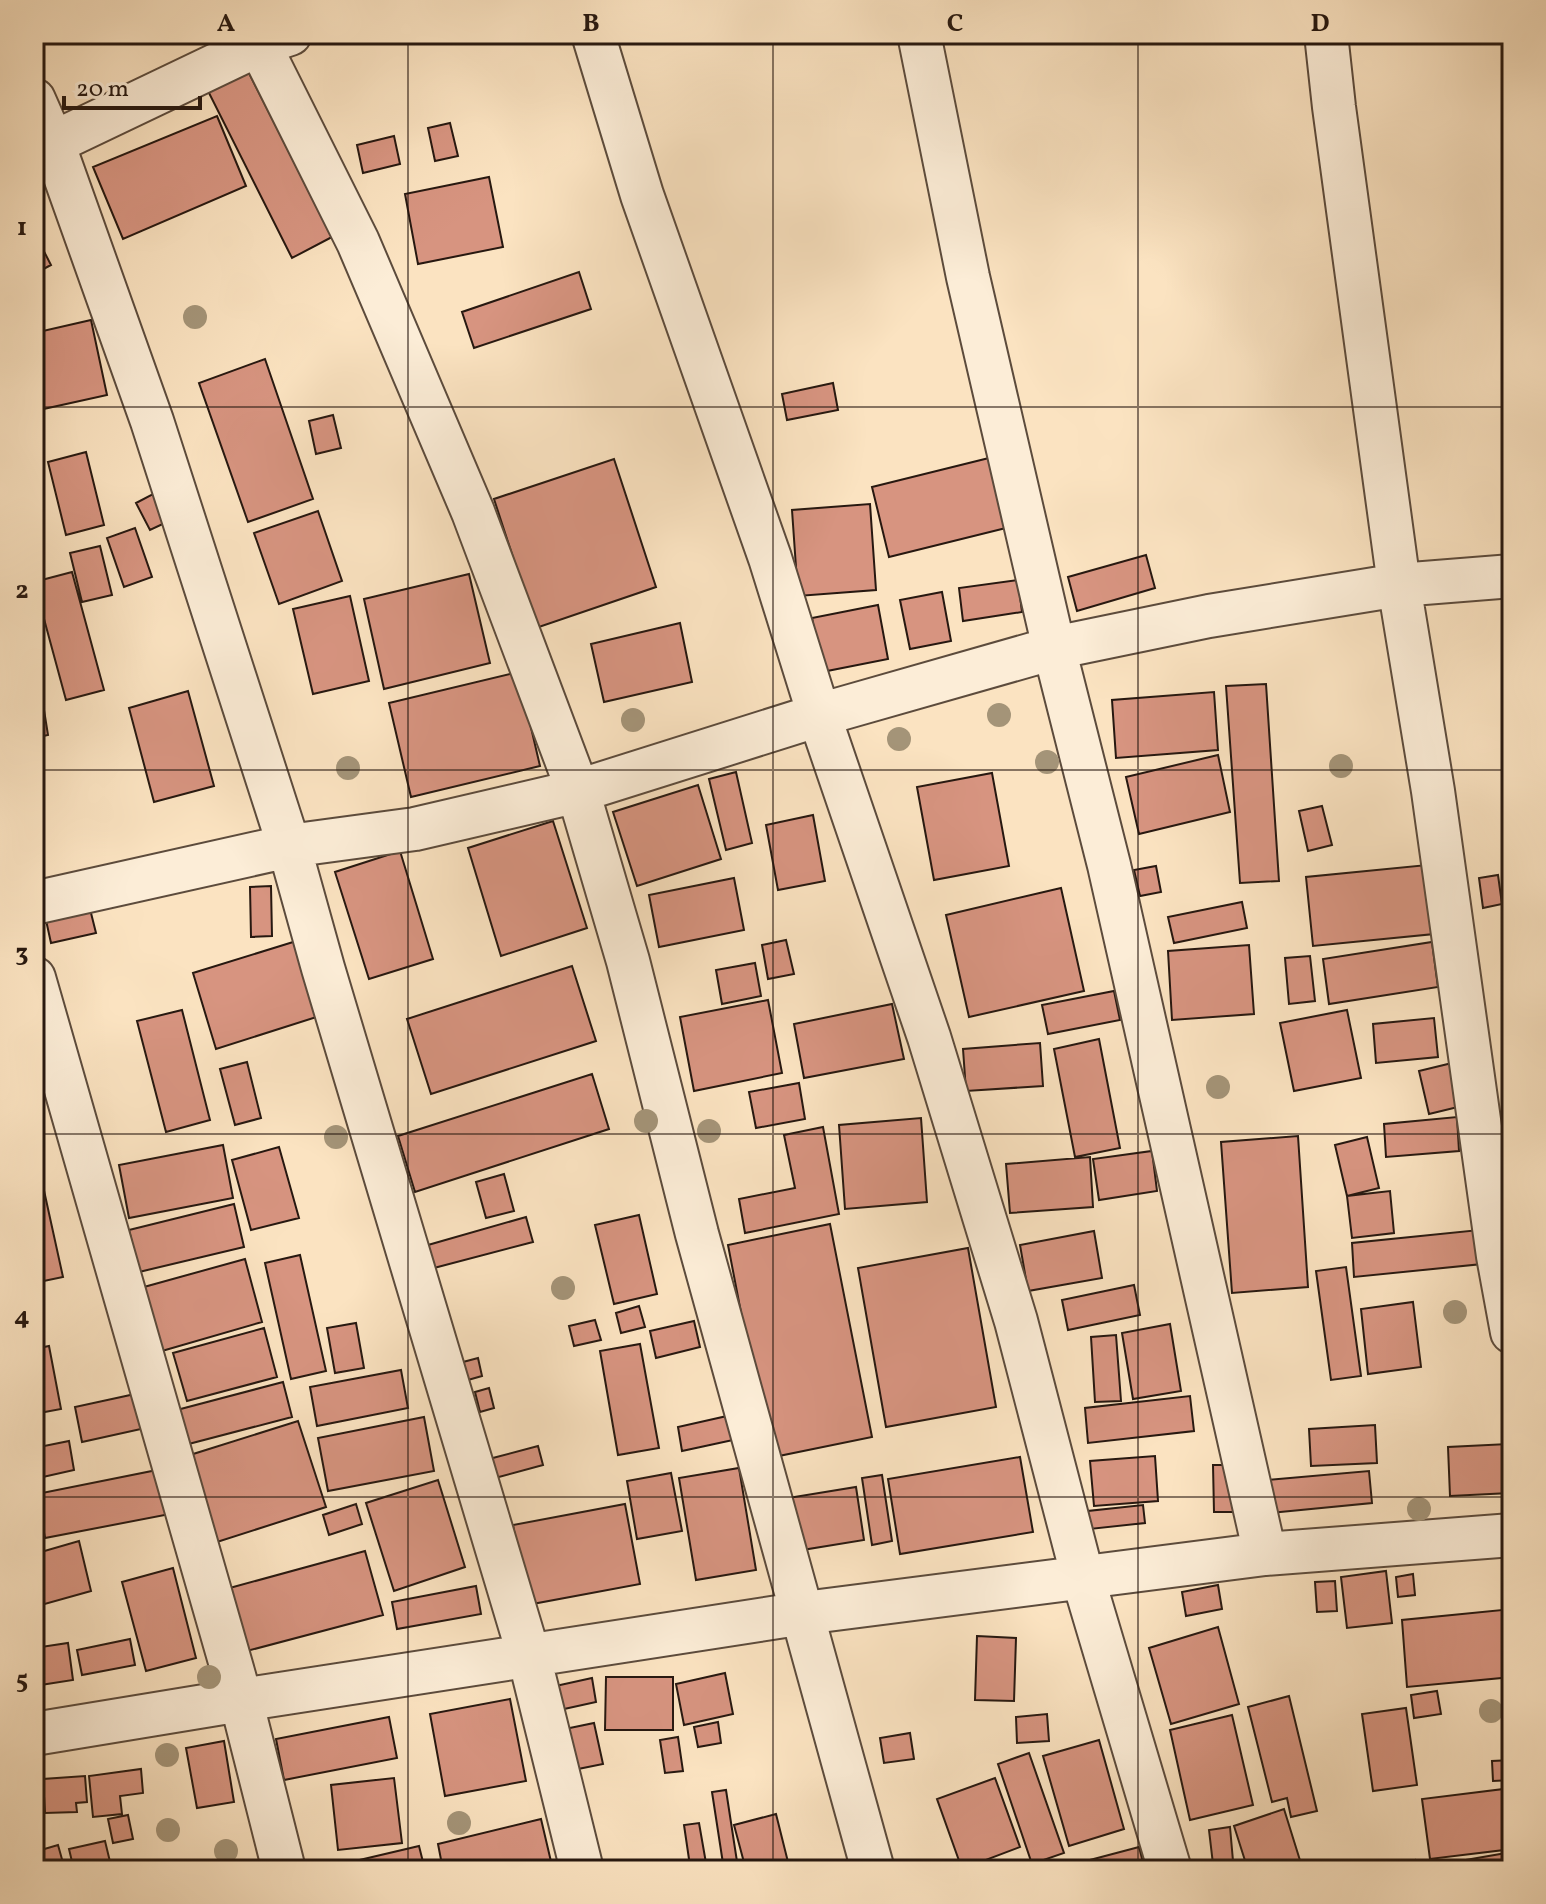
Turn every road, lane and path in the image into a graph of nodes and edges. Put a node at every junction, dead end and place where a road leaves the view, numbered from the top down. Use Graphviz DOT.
graph roads {
  1 [pos="593,34"];
  2 [pos="919,34"];
  3 [pos="1326,34"];
  4 [pos="268,37"];
  5 [pos="34,100"];
  6 [pos="43,147"];
  7 [pos="1512,576"];
  8 [pos="1399,585"];
  9 [pos="1054,648"];
  10 [pos="819,715"];
  11 [pos="578,791"];
  12 [pos="289,846"];
  13 [pos="34,903"];
  14 [pos="34,978"];
  15 [pos="1512,1332"];
  16 [pos="1512,1535"];
  17 [pos="1265,1554"];
  18 [pos="1083,1578"];
  19 [pos="804,1613"];
  20 [pos="529,1656"];
  21 [pos="241,1700"];
  22 [pos="34,1734"];
  23 [pos="284,1870"];
  24 [pos="582,1870"];
  25 [pos="873,1870"];
  26 [pos="1170,1870"];
  1 -- 10 [label="street"];
  2 -- 9 [label="street"];
  3 -- 8 [label="street"];
  4 -- 6 [label="street"];
  4 -- 11 [label="street"];
  5 -- 6 [label="street"];
  6 -- 12 [label="street"];
  7 -- 8 [label="street"];
  8 -- 9 [label="street"];
  8 -- 15 [label="street"];
  9 -- 10 [label="street"];
  9 -- 17 [label="street"];
  10 -- 11 [label="street"];
  10 -- 18 [label="street"];
  11 -- 12 [label="street"];
  11 -- 19 [label="street"];
  12 -- 13 [label="street"];
  12 -- 20 [label="street"];
  14 -- 21 [label="street"];
  16 -- 17 [label="street"];
  17 -- 18 [label="street"];
  18 -- 19 [label="street"];
  18 -- 26 [label="street"];
  19 -- 20 [label="street"];
  19 -- 25 [label="street"];
  20 -- 21 [label="street"];
  20 -- 24 [label="street"];
  21 -- 22 [label="street"];
  21 -- 23 [label="street"];
}
